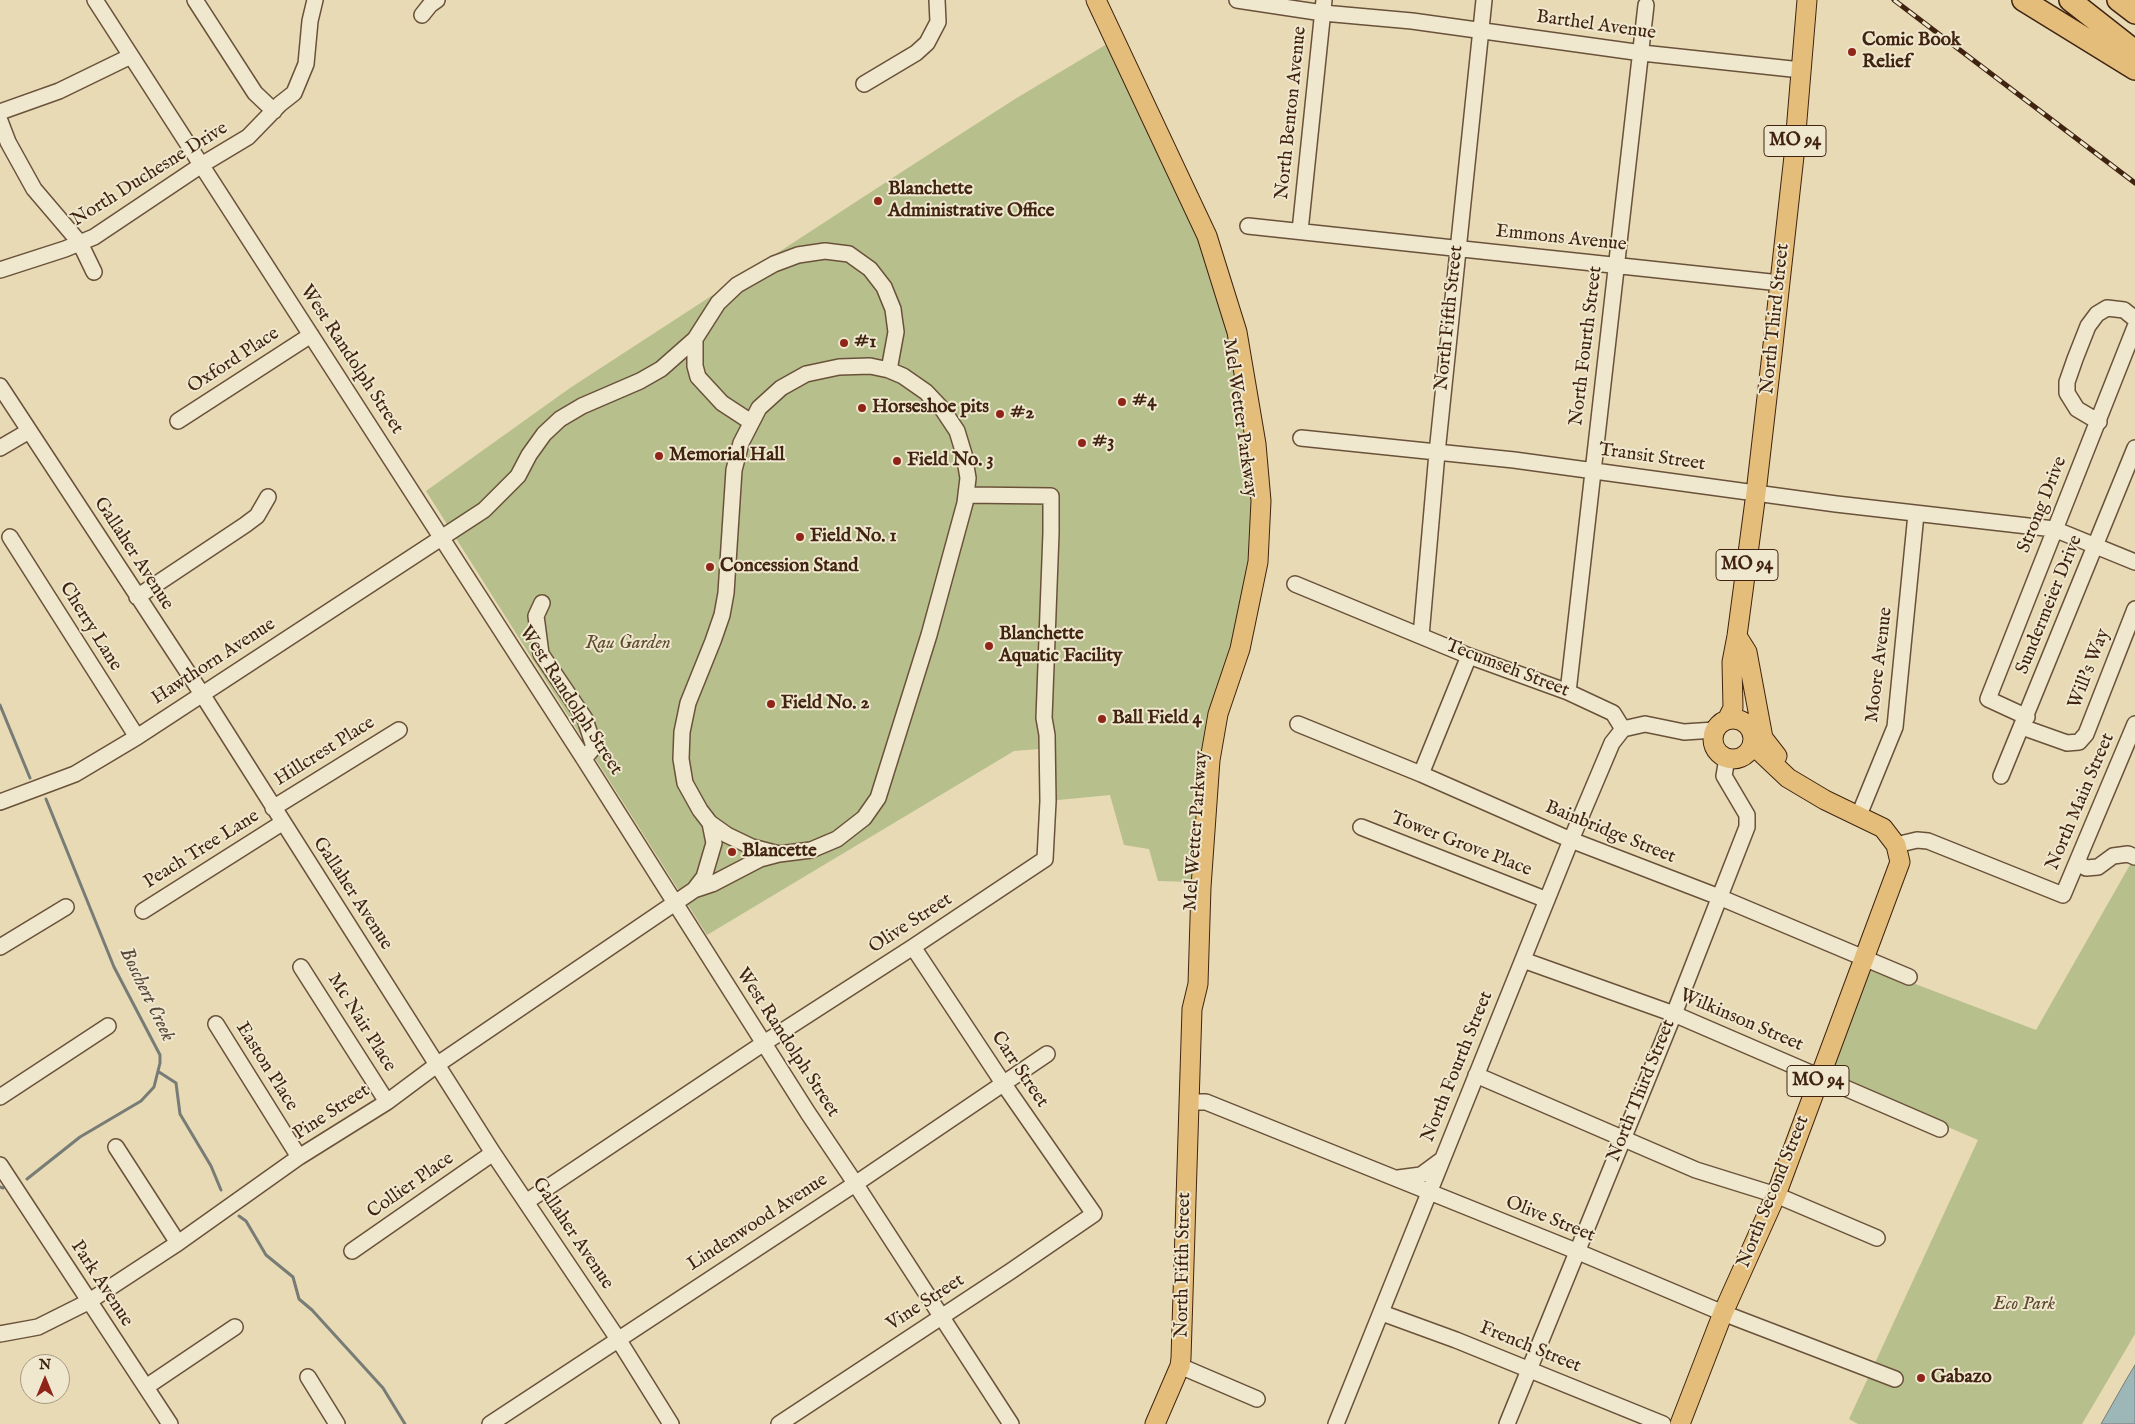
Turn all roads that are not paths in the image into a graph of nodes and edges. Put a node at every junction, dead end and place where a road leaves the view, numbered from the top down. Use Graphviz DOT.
graph roads {
  1 [pos="95,0"];
  2 [pos="195,0"];
  3 [pos="305,0"];
  4 [pos="315,0"];
  5 [pos="437,0"];
  6 [pos="937,0"];
  7 [pos="1086,0"];
  8 [pos="1096,0"];
  9 [pos="1237,0"];
  10 [pos="1484,0"];
  11 [pos="1807,0"];
  12 [pos="2022,0"];
  13 [pos="2070,0"];
  14 [pos="2118,0"];
  15 [pos="1646,4"];
  16 [pos="1323,6"];
  17 [pos="2135,13"];
  18 [pos="422,15"];
  19 [pos="1480,30"];
  20 [pos="2135,51"];
  21 [pos="1642,53"];
  22 [pos="131,56"];
  23 [pos="2135,69"];
  24 [pos="1801,70"];
  25 [pos="864,84"];
  26 [pos="277,107"];
  27 [pos="0,112"];
  28 [pos="0,121"];
  29 [pos="203,164"];
  30 [pos="1248,226"];
  31 [pos="1300,231"];
  32 [pos="80,243"];
  33 [pos="1457,249"];
  34 [pos="1617,264"];
  35 [pos="0,270"];
  36 [pos="94,272"];
  37 [pos="1780,282"];
  38 [pos="2135,318"];
  39 [pos="2135,327"];
  40 [pos="311,335"];
  41 [pos="695,339"];
  42 [pos="889,370"];
  43 [pos="0,386"];
  44 [pos="6,408"];
  45 [pos="178,421"];
  46 [pos="751,422"];
  47 [pos="2098,422"];
  48 [pos="29,431"];
  49 [pos="1301,438"];
  50 [pos="0,448"];
  51 [pos="2135,448"];
  52 [pos="1437,453"];
  53 [pos="1593,470"];
  54 [pos="1756,493"];
  55 [pos="966,495"];
  56 [pos="268,497"];
  57 [pos="1916,514"];
  58 [pos="2054,529"];
  59 [pos="10,537"];
  60 [pos="441,538"];
  61 [pos="2096,545"];
  62 [pos="2135,562"];
  63 [pos="1295,584"];
  64 [pos="137,597"];
  65 [pos="542,603"];
  66 [pos="2135,609"];
  67 [pos="1421,636"];
  68 [pos="1737,636"];
  69 [pos="1469,656"];
  70 [pos="1568,692"];
  71 [pos="202,694"];
  72 [pos="2024,722"];
  73 [pos="1298,724"];
  74 [pos="1747,724"];
  75 [pos="2135,724"];
  76 [pos="1721,725"];
  77 [pos="1623,729"];
  78 [pos="399,730"];
  79 [pos="137,738"];
  80 [pos="1746,749"];
  81 [pos="584,759"];
  82 [pos="1205,771"];
  83 [pos="1421,774"];
  84 [pos="2001,776"];
  85 [pos="0,802"];
  86 [pos="273,808"];
  87 [pos="1859,815"];
  88 [pos="282,823"];
  89 [pos="710,823"];
  90 [pos="1361,827"];
  91 [pos="1571,840"];
  92 [pos="1896,845"];
  93 [pos="778,854"];
  94 [pos="2135,857"];
  95 [pos="2078,864"];
  96 [pos="694,890"];
  97 [pos="1720,897"];
  98 [pos="1547,900"];
  99 [pos="674,902"];
  100 [pos="66,907"];
  101 [pos="143,911"];
  102 [pos="0,947"];
  103 [pos="913,947"];
  104 [pos="1864,959"];
  105 [pos="1523,960"];
  106 [pos="301,967"];
  107 [pos="1909,977"];
  108 [pos="1674,1014"];
  109 [pos="216,1024"];
  110 [pos="108,1026"];
  111 [pos="764,1043"];
  112 [pos="1047,1054"];
  113 [pos="438,1064"];
  114 [pos="1476,1075"];
  115 [pos="1820,1076"];
  116 [pos="1003,1083"];
  117 [pos="0,1096"];
  118 [pos="387,1102"];
  119 [pos="1189,1102"];
  120 [pos="1940,1129"];
  121 [pos="1622,1139"];
  122 [pos="116,1147"];
  123 [pos="493,1153"];
  124 [pos="299,1157"];
  125 [pos="1442,1160"];
  126 [pos="0,1165"];
  127 [pos="1391,1178"];
  128 [pos="855,1183"];
  129 [pos="1428,1192"];
  130 [pos="1776,1195"];
  131 [pos="526,1202"];
  132 [pos="1094,1214"];
  133 [pos="1877,1238"];
  134 [pos="178,1243"];
  135 [pos="352,1251"];
  136 [pos="1576,1251"];
  137 [pos="88,1302"];
  138 [pos="1382,1313"];
  139 [pos="1723,1313"];
  140 [pos="940,1317"];
  141 [pos="235,1327"];
  142 [pos="0,1334"];
  143 [pos="618,1339"];
  144 [pos="1180,1366"];
  145 [pos="1530,1369"];
  146 [pos="308,1378"];
  147 [pos="1895,1379"];
  148 [pos="146,1388"];
  149 [pos="1257,1399"];
  150 [pos="170,1424"];
  151 [pos="337,1424"];
  152 [pos="490,1424"];
  153 [pos="672,1424"];
  154 [pos="779,1424"];
  155 [pos="1011,1424"];
  156 [pos="1156,1424"];
  157 [pos="1336,1424"];
  158 [pos="1507,1424"];
  159 [pos="1663,1424"];
  160 [pos="1680,1424"];
  1 -- 22 [label="street, West Randolph Street"];
  2 -- 26 [label="street"];
  3 -- 26 [label="street, North Duchesne Drive"];
  4 -- 26 [label="street, North Duchesne Drive"];
  5 -- 18 [label="street"];
  6 -- 25 [label="street"];
  7 -- 82 [label="main road, Mel Wetter Parkway"];
  8 -- 82 [label="main road, Mel Wetter Parkway"];
  9 -- 16 [label="street, Barthel Avenue"];
  10 -- 19 [label="street, North Fifth Street"];
  11 -- 24 [label="main road, North Third Street / MO 94"];
  12 -- 23 [label="highway"];
  13 -- 20 [label="highway"];
  14 -- 17 [label="highway"];
  15 -- 21 [label="street, North Fourth Street"];
  16 -- 19 [label="street, Barthel Avenue"];
  16 -- 31 [label="street, North Benton Avenue"];
  19 -- 21 [label="street, Barthel Avenue"];
  19 -- 33 [label="street, North Fifth Street"];
  21 -- 24 [label="street, Barthel Avenue"];
  21 -- 34 [label="street, North Fourth Street"];
  22 -- 27 [label="street"];
  22 -- 29 [label="street, West Randolph Street"];
  24 -- 37 [label="main road, North Third Street / MO 94"];
  26 -- 29 [label="street, North Duchesne Drive"];
  28 -- 32 [label="street"];
  29 -- 32 [label="street, North Duchesne Drive"];
  29 -- 40 [label="street, West Randolph Street"];
  30 -- 31 [label="street, Emmons Avenue"];
  31 -- 33 [label="street, Emmons Avenue"];
  32 -- 35 [label="street, North Duchesne Drive"];
  32 -- 36 [label="street"];
  33 -- 34 [label="street, Emmons Avenue"];
  33 -- 52 [label="street, North Fifth Street"];
  34 -- 37 [label="street, Emmons Avenue"];
  34 -- 53 [label="street, North Fourth Street"];
  37 -- 54 [label="main road, North Third Street / MO 94"];
  38 -- 47 [label="street"];
  39 -- 47 [label="street, Strong Drive"];
  40 -- 45 [label="street, Oxford Place"];
  40 -- 60 [label="street, West Randolph Street"];
  41 -- 42 [label="street, Hawthorn Avenue"];
  41 -- 46 [label="street"];
  41 -- 60 [label="street, Hawthorn Avenue"];
  42 -- 46 [label="street"];
  42 -- 55 [label="street"];
  43 -- 44 [label="street, Gallaher Avenue"];
  44 -- 48 [label="street, Gallaher Avenue"];
  46 -- 89 [label="street"];
  47 -- 58 [label="street, Strong Drive"];
  48 -- 50 [label="street"];
  48 -- 64 [label="street, Gallaher Avenue"];
  49 -- 52 [label="street, Transit Street"];
  51 -- 61 [label="street, Sundermeier Drive"];
  52 -- 53 [label="street, Transit Street"];
  52 -- 67 [label="street, North Fifth Street"];
  53 -- 54 [label="street, Transit Street"];
  53 -- 70 [label="street, North Fourth Street"];
  54 -- 57 [label="street, Transit Street"];
  54 -- 68 [label="main road, North Third Street / MO 94"];
  55 -- 93 [label="street"];
  55 -- 103 [label="street, Olive Street"];
  56 -- 64 [label="street"];
  57 -- 58 [label="street, Transit Street"];
  57 -- 87 [label="street, Moore Avenue"];
  58 -- 61 [label="street, Transit Street"];
  58 -- 72 [label="street, Strong Drive"];
  59 -- 79 [label="street, Cherry Lane"];
  60 -- 71 [label="street, Hawthorn Avenue"];
  60 -- 81 [label="street, West Randolph Street"];
  61 -- 62 [label="street, Transit Street"];
  61 -- 72 [label="street, Sundermeier Drive"];
  63 -- 67 [label="street, Tecumseh Street"];
  64 -- 71 [label="street, Gallaher Avenue"];
  65 -- 81 [label="street"];
  66 -- 72 [label="street, Will's Way"];
  67 -- 69 [label="street, Tecumseh Street"];
  68 -- 74 [label="main road, North Third Street"];
  68 -- 76 [label="main road, North Third Street / MO 94"];
  68 -- 80 [label="main road, North Third Street"];
  69 -- 70 [label="street, Tecumseh Street"];
  69 -- 83 [label="street"];
  70 -- 77 [label="street, Tecumseh Street"];
  71 -- 79 [label="street, Hawthorn Avenue"];
  71 -- 86 [label="street, Gallaher Avenue"];
  72 -- 84 [label="street, Sundermeier Drive"];
  73 -- 83 [label="street, Bainbridge Street"];
  74 -- 76 [label="main road"];
  74 -- 80 [label="main road, North Third Street"];
  75 -- 95 [label="street, North Main Street"];
  76 -- 77 [label="street"];
  76 -- 80 [label="main road, North Third Street / MO 94"];
  77 -- 91 [label="street, North Fourth Street"];
  78 -- 86 [label="street, Hillcrest Place"];
  79 -- 85 [label="street, Hawthorn Avenue"];
  80 -- 87 [label="main road"];
  80 -- 97 [label="street, North Third Street"];
  81 -- 99 [label="street, West Randolph Street"];
  82 -- 119 [label="main road, Mel Wetter Parkway"];
  83 -- 91 [label="street, Bainbridge Street"];
  86 -- 88 [label="street, Gallaher Avenue"];
  87 -- 92 [label="main road"];
  88 -- 101 [label="street, Peach Tree Lane"];
  88 -- 113 [label="street, Gallaher Avenue"];
  89 -- 93 [label="street"];
  89 -- 96 [label="street"];
  90 -- 98 [label="street, Tower Grove Place"];
  91 -- 97 [label="street, Bainbridge Street"];
  91 -- 98 [label="street, North Fourth Street"];
  92 -- 95 [label="street, North Main Street"];
  92 -- 104 [label="main road, North Second Street / MO 94"];
  93 -- 96 [label="street, Pine Street"];
  94 -- 95 [label="street"];
  96 -- 99 [label="street, Pine Street"];
  97 -- 104 [label="street, Bainbridge Street"];
  97 -- 108 [label="street, North Third Street"];
  98 -- 105 [label="street, North Fourth Street"];
  99 -- 111 [label="street, West Randolph Street"];
  99 -- 113 [label="street, Pine Street"];
  100 -- 102 [label="street"];
  103 -- 111 [label="street, Olive Street"];
  103 -- 116 [label="street, Carr Street"];
  104 -- 107 [label="street, Bainbridge Street"];
  104 -- 115 [label="main road, North Second Street / MO 94"];
  105 -- 108 [label="street, Wilkinson Street"];
  105 -- 114 [label="street, North Fourth Street"];
  106 -- 118 [label="street, Mc Nair Place"];
  108 -- 115 [label="street, Wilkinson Street"];
  108 -- 121 [label="street, North Third Street"];
  109 -- 124 [label="street, Easton Place"];
  110 -- 117 [label="street"];
  111 -- 128 [label="street, West Randolph Street"];
  111 -- 131 [label="street, Olive Street"];
  112 -- 116 [label="street, Lindenwood Avenue"];
  113 -- 118 [label="street, Pine Street"];
  113 -- 123 [label="street, Gallaher Avenue"];
  114 -- 121 [label="street"];
  114 -- 125 [label="street, North Fourth Street"];
  115 -- 120 [label="street, Wilkinson Street"];
  115 -- 130 [label="main road, North Second Street / MO 94"];
  116 -- 128 [label="street, Lindenwood Avenue"];
  116 -- 132 [label="street, Carr Street"];
  118 -- 124 [label="street, Pine Street"];
  119 -- 127 [label="street, Olive Street"];
  119 -- 144 [label="main road, North Fifth Street"];
  121 -- 130 [label="street"];
  121 -- 136 [label="street, North Third Street"];
  122 -- 134 [label="street"];
  123 -- 131 [label="street, Gallaher Avenue"];
  123 -- 135 [label="street, Collier Place"];
  124 -- 134 [label="street, Pine Street"];
  125 -- 127 [label="street"];
  125 -- 129 [label="street, North Fourth Street"];
  126 -- 137 [label="street, Park Avenue"];
  127 -- 129 [label="street, Olive Street"];
  128 -- 140 [label="street, West Randolph Street"];
  128 -- 143 [label="street, Lindenwood Avenue"];
  129 -- 136 [label="street, Olive Street"];
  129 -- 138 [label="street, North Fourth Street"];
  130 -- 133 [label="street"];
  130 -- 139 [label="main road, North Second Street / MO 94"];
  131 -- 143 [label="street, Gallaher Avenue"];
  132 -- 140 [label="street, Vine Street"];
  134 -- 137 [label="street, Pine Street"];
  136 -- 139 [label="street, Olive Street"];
  136 -- 145 [label="street, North Third Street"];
  137 -- 142 [label="street, Pine Street"];
  137 -- 148 [label="street, Park Avenue"];
  138 -- 145 [label="street, French Street"];
  138 -- 157 [label="street, North Fourth Street"];
  139 -- 147 [label="street, Olive Street"];
  139 -- 160 [label="main road, North Second Street / MO 94"];
  140 -- 154 [label="street, Vine Street"];
  140 -- 155 [label="street, West Randolph Street"];
  141 -- 148 [label="street"];
  143 -- 152 [label="street, Lindenwood Avenue"];
  143 -- 153 [label="street, Gallaher Avenue"];
  144 -- 149 [label="street"];
  144 -- 156 [label="main road, North Fifth Street"];
  145 -- 158 [label="street, North Third Street"];
  145 -- 159 [label="street, French Street"];
  146 -- 151 [label="street"];
  148 -- 150 [label="street, Park Avenue"];
}
